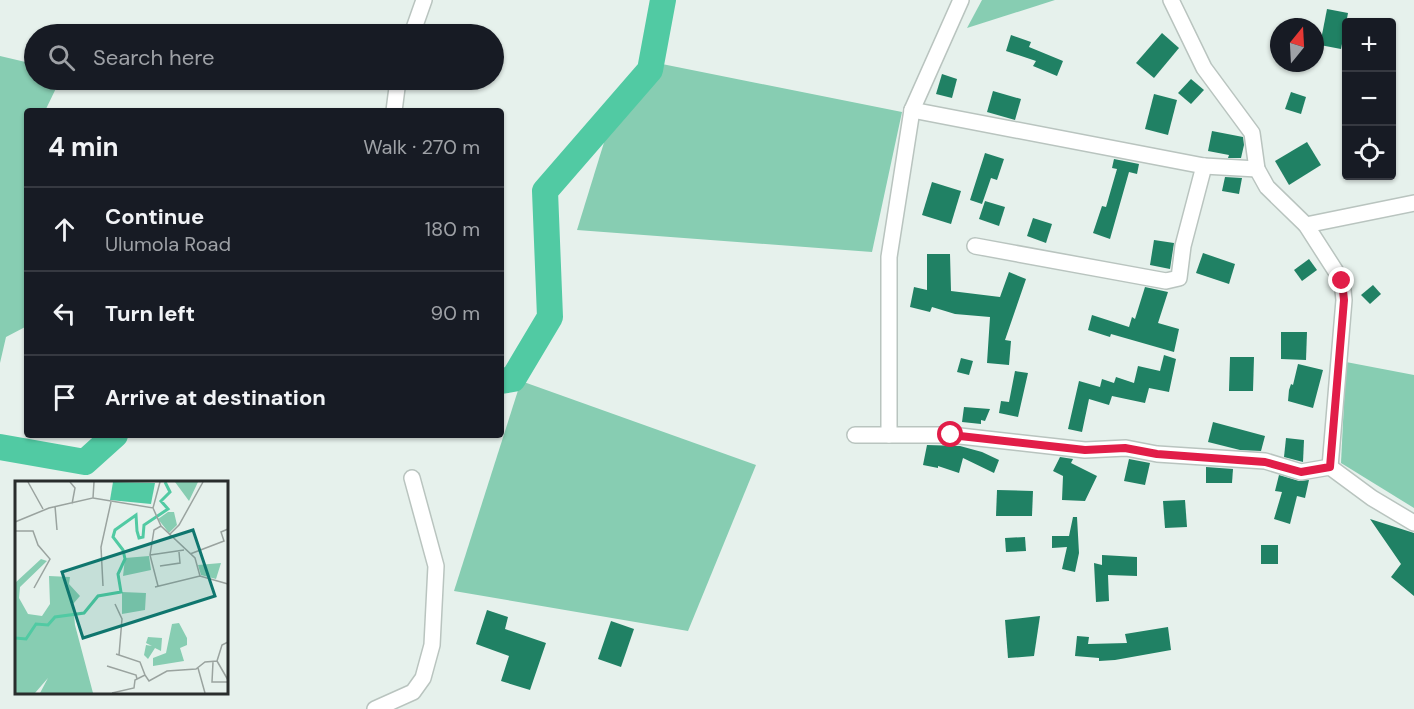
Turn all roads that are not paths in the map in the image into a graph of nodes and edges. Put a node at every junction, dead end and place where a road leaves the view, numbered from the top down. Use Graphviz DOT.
graph roads {
  1 [pos="424,0"];
  2 [pos="961,0"];
  3 [pos="1171,0"];
  4 [pos="415,24"];
  5 [pos="397,90"];
  6 [pos="394,108"];
  7 [pos="912,110"];
  8 [pos="1204,166"];
  9 [pos="1257,169"];
  10 [pos="1414,203"];
  11 [pos="1306,225"];
  12 [pos="975,246"];
  13 [pos="855,435"];
  14 [pos="889,435"];
  15 [pos="1330,467"];
  16 [pos="412,478"];
  17 [pos="1414,524"];
  18 [pos="375,709"];
  1 -- 4 [label="street"];
  2 -- 7 [label="street"];
  3 -- 9 [label="street"];
  5 -- 6 [label="street"];
  7 -- 8 [label="street"];
  7 -- 14 [label="street"];
  8 -- 9 [label="street"];
  8 -- 12 [label="street"];
  9 -- 11 [label="street"];
  10 -- 11 [label="street"];
  11 -- 15 [label="street"];
  13 -- 14 [label="street"];
  14 -- 15 [label="street"];
  15 -- 17 [label="street"];
  16 -- 18 [label="street"];
}
